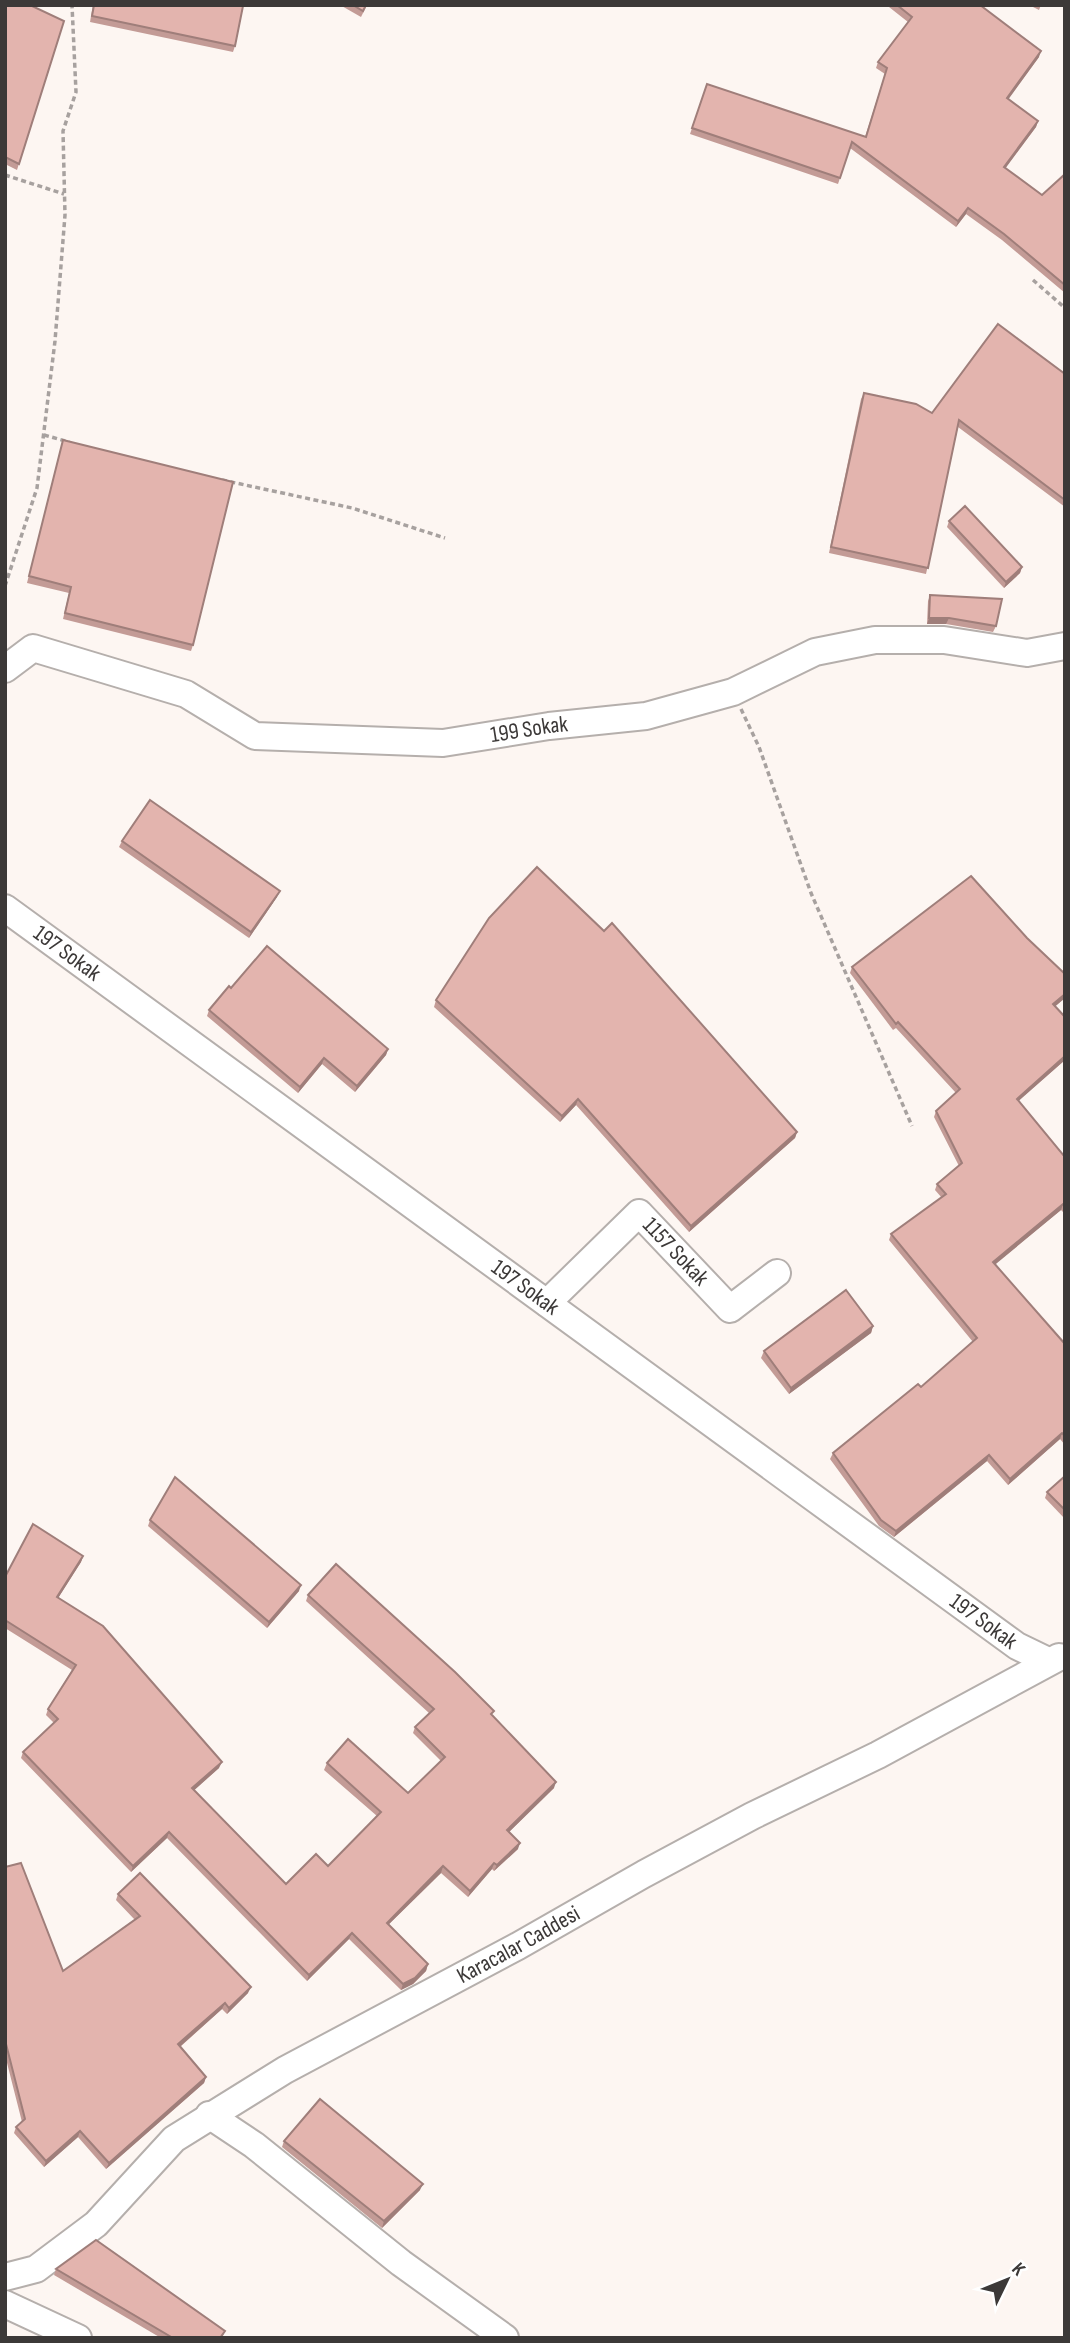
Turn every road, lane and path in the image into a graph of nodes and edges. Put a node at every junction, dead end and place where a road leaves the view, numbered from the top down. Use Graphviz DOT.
graph roads {
  1 [pos="72,5"];
  2 [pos="5,175"];
  3 [pos="64,194"];
  4 [pos="1033,280"];
  5 [pos="1065,308"];
  6 [pos="44,435"];
  7 [pos="70,442"];
  8 [pos="210,477"];
  9 [pos="445,538"];
  10 [pos="5,586"];
  11 [pos="1065,646"];
  12 [pos="5,669"];
  13 [pos="733,692"];
  14 [pos="5,908"];
  15 [pos="912,1126"];
  16 [pos="777,1273"];
  17 [pos="547,1303"];
  18 [pos="1057,1658"];
  19 [pos="209,2115"];
  20 [pos="5,2277"];
  21 [pos="5,2304"];
  22 [pos="79,2338"];
  23 [pos="505,2338"];
  1 -- 3 [label="path"];
  2 -- 3 [label="path"];
  3 -- 6 [label="path"];
  4 -- 5 [label="path"];
  6 -- 7 [label="path"];
  6 -- 10 [label="path"];
  8 -- 9 [label="path"];
  11 -- 13 [label="street, 199 Sokak"];
  12 -- 13 [label="street, 199 Sokak"];
  13 -- 15 [label="path"];
  14 -- 17 [label="street, 197 Sokak"];
  16 -- 17 [label="street, 1157 Sokak"];
  17 -- 18 [label="street, 197 Sokak"];
  18 -- 19 [label="street, Karacalar Caddesi"];
  19 -- 20 [label="street, Karacalar Caddesi"];
  19 -- 23 [label="street"];
  21 -- 22 [label="street"];
}
